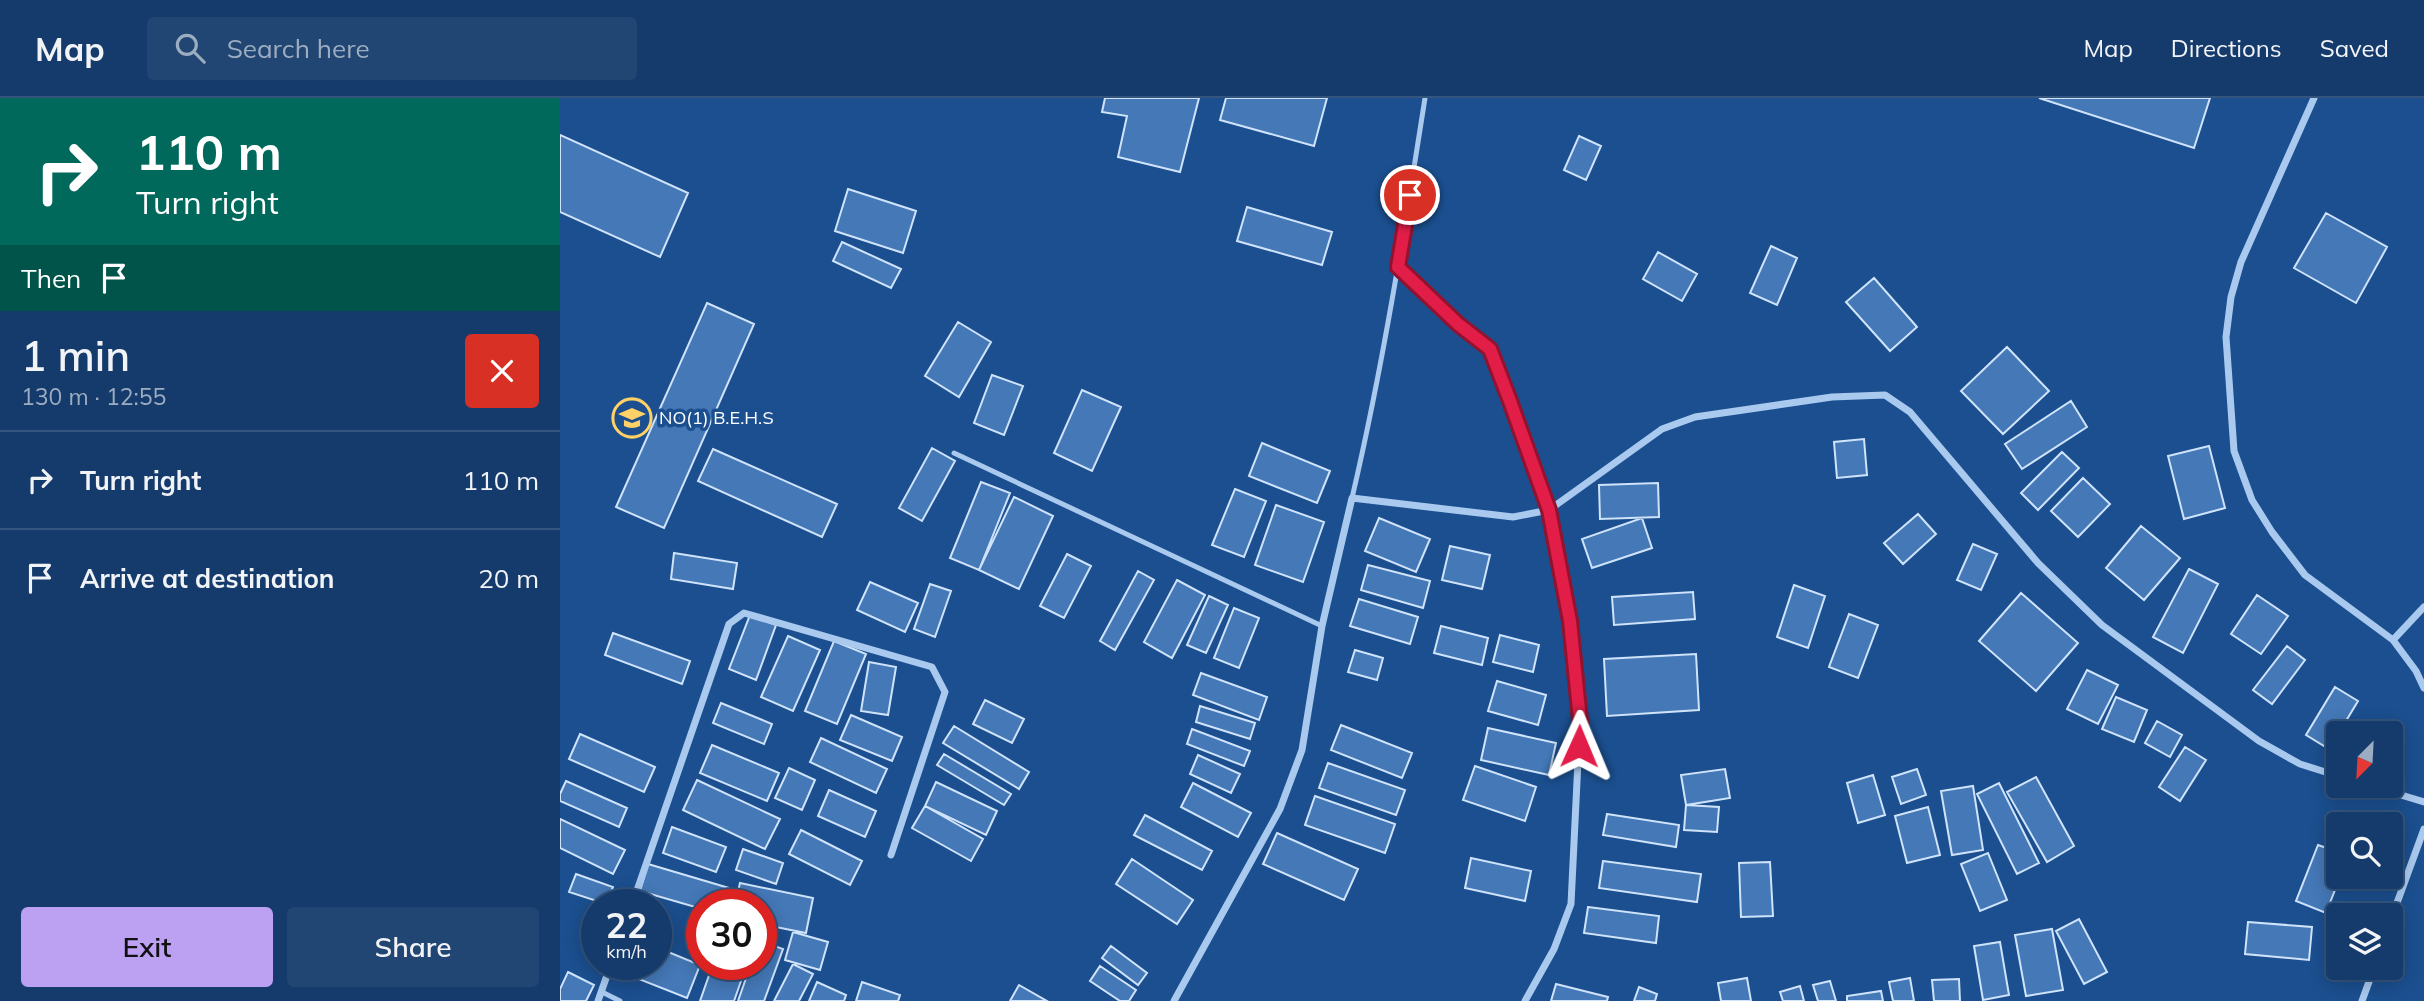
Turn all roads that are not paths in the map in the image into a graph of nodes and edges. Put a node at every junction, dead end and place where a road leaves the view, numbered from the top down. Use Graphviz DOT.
graph roads {
  1 [pos="1425,98"];
  2 [pos="2314,98"];
  3 [pos="1398,267"];
  4 [pos="954,453"];
  5 [pos="1352,498"];
  6 [pos="1549,510"];
  7 [pos="2424,607"];
  8 [pos="1322,626"];
  9 [pos="2393,640"];
  10 [pos="2424,688"];
  11 [pos="2326,772"];
  12 [pos="2403,796"];
  13 [pos="2424,802"];
  14 [pos="2424,830"];
  15 [pos="891,855"];
  16 [pos="638,889"];
  17 [pos="2397,903"];
  18 [pos="606,980"];
  19 [pos="2370,980"];
  20 [pos="602,992"];
  21 [pos="598,1001"];
  22 [pos="620,1001"];
  23 [pos="1174,1001"];
  24 [pos="1525,1001"];
  25 [pos="2362,1001"];
  1 -- 3 [label="lane"];
  2 -- 9 [label="street"];
  3 -- 5 [label="lane"];
  3 -- 6 [label="lane"];
  4 -- 8 [label="lane"];
  5 -- 6 [label="street"];
  5 -- 8 [label="street"];
  6 -- 11 [label="street"];
  6 -- 24 [label="street"];
  7 -- 9 [label="street"];
  8 -- 23 [label="street"];
  9 -- 10 [label="street"];
  12 -- 13 [label="street"];
  14 -- 17 [label="street"];
  15 -- 16 [label="street"];
  18 -- 20 [label="street"];
  19 -- 25 [label="street"];
  20 -- 21 [label="street"];
  20 -- 22 [label="lane"];
}
